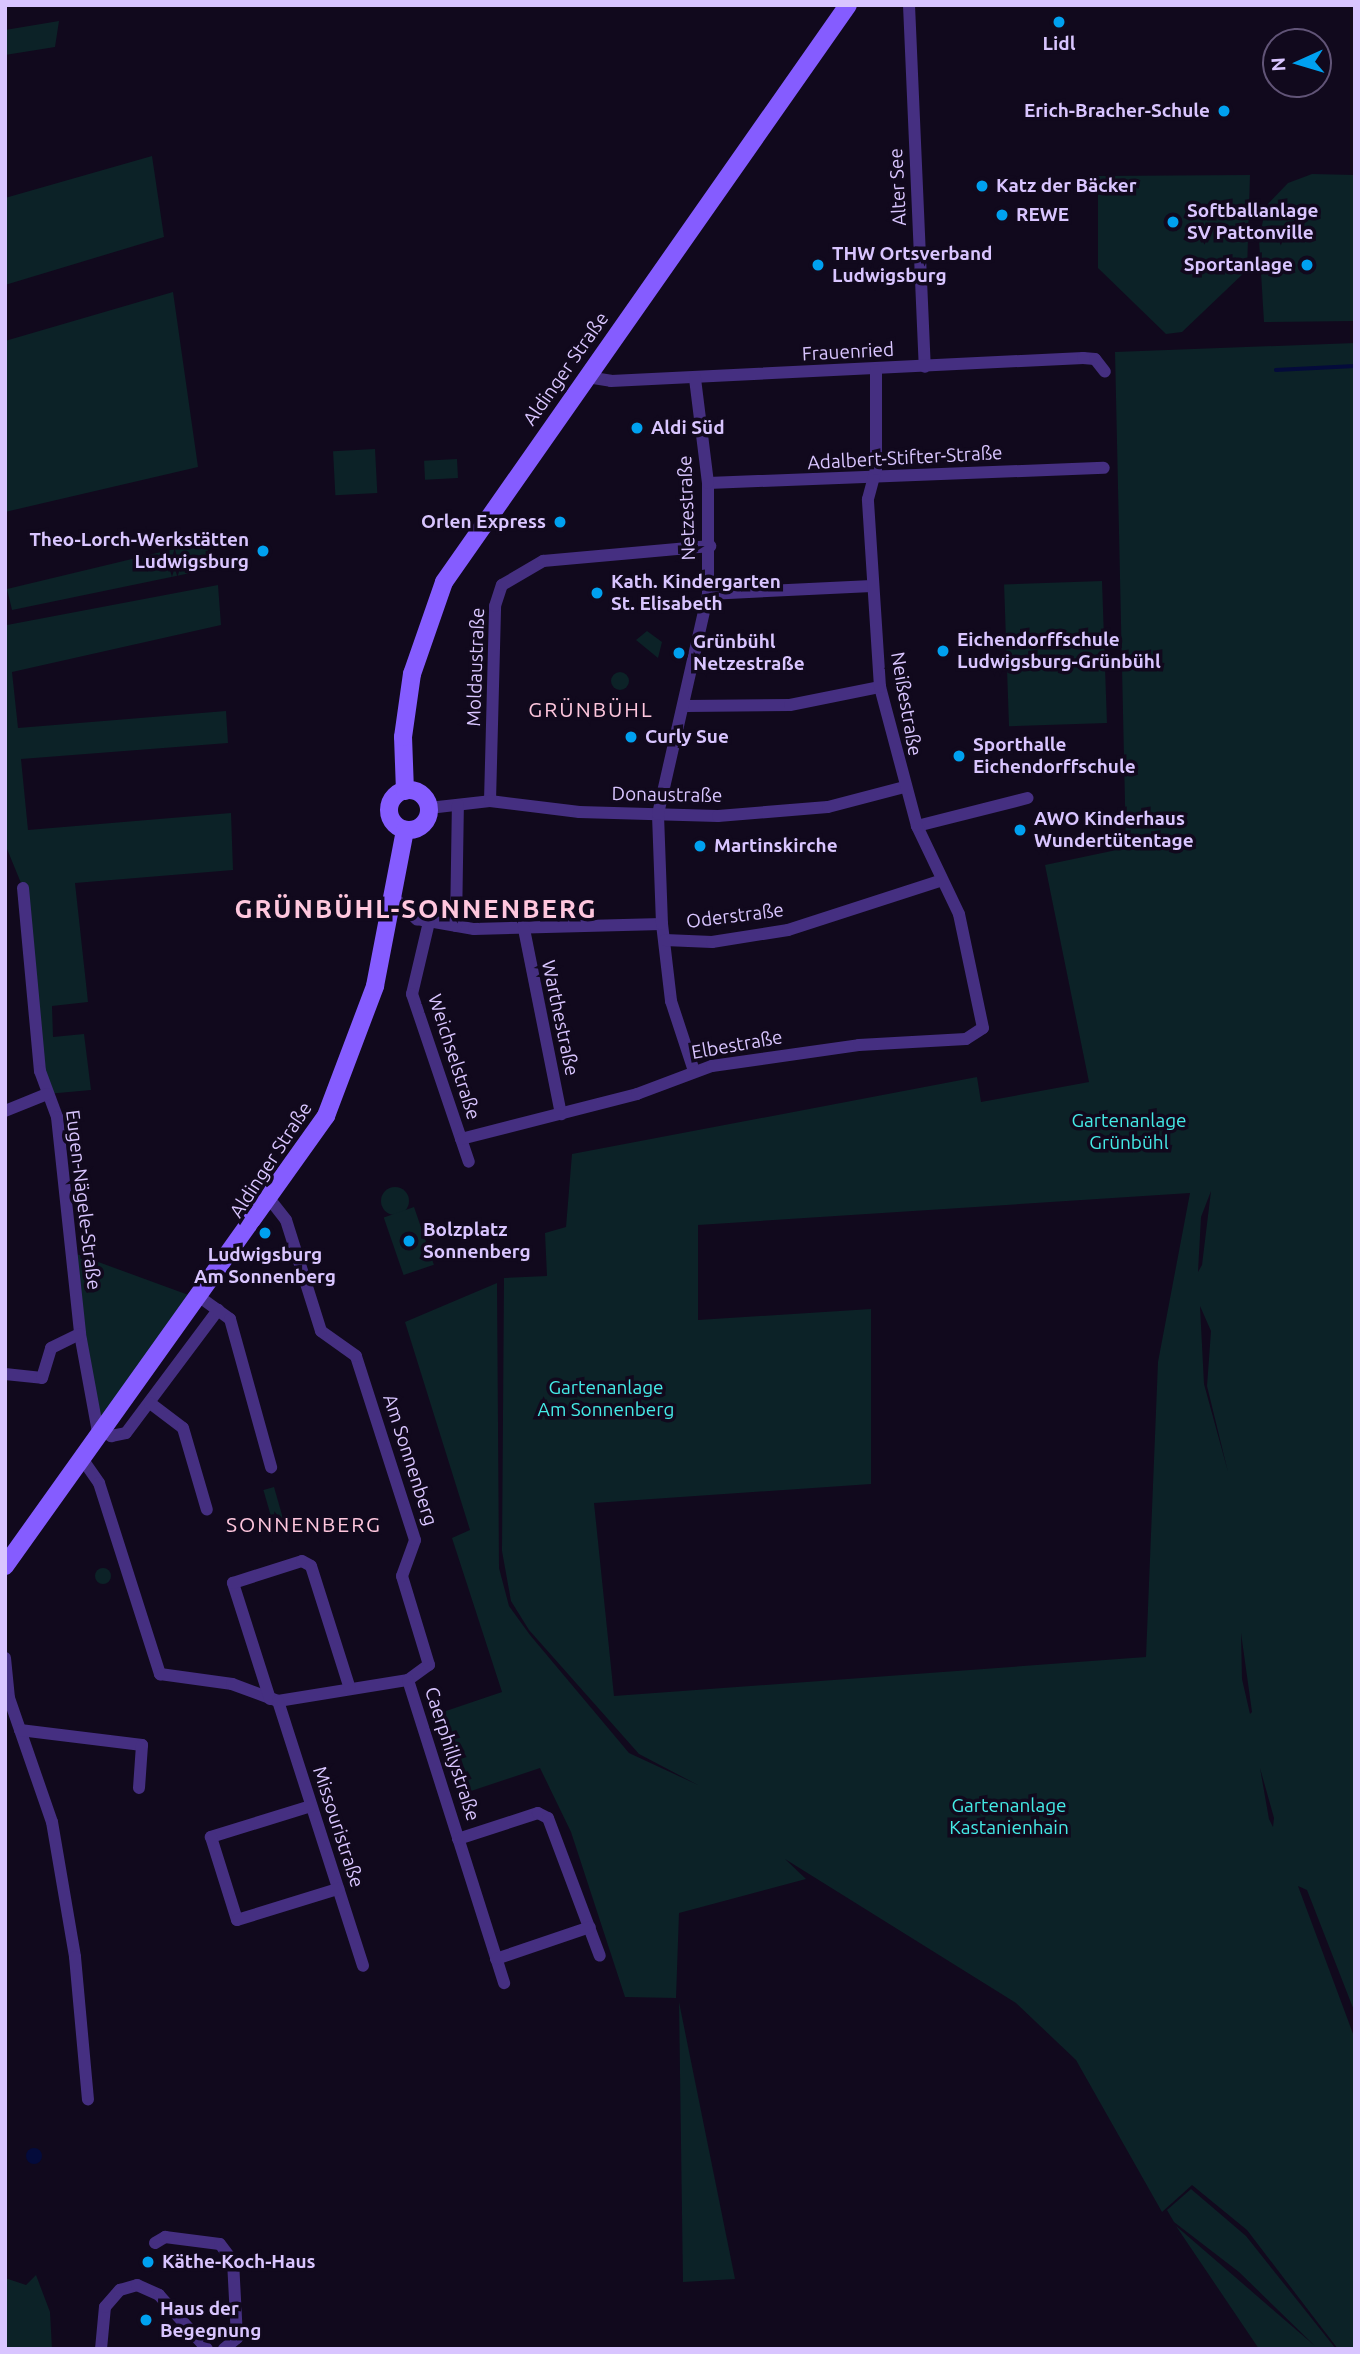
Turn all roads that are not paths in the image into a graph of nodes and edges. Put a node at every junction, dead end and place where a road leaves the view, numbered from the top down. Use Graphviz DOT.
graph roads {
  1 [pos="848,5"];
  2 [pos="909,5"];
  3 [pos="925,367"];
  4 [pos="876,370"];
  5 [pos="1105,372"];
  6 [pos="587,377"];
  7 [pos="695,378"];
  8 [pos="1104,468"];
  9 [pos="872,479"];
  10 [pos="708,483"];
  11 [pos="710,545"];
  12 [pos="872,586"];
  13 [pos="708,594"];
  14 [pos="880,687"];
  15 [pos="686,706"];
  16 [pos="904,787"];
  17 [pos="405,790"];
  18 [pos="1028,798"];
  19 [pos="491,801"];
  20 [pos="458,805"];
  21 [pos="429,808"];
  22 [pos="658,814"];
  23 [pos="916,826"];
  24 [pos="405,830"];
  25 [pos="940,881"];
  26 [pos="23,888"];
  27 [pos="393,897"];
  28 [pos="429,922"];
  29 [pos="662,924"];
  30 [pos="457,926"];
  31 [pos="524,929"];
  32 [pos="665,940"];
  33 [pos="983,1028"];
  34 [pos="694,1070"];
  35 [pos="47,1094"];
  36 [pos="5,1111"];
  37 [pos="561,1114"];
  38 [pos="461,1139"];
  39 [pos="469,1162"];
  40 [pos="271,1201"];
  41 [pos="201,1298"];
  42 [pos="218,1310"];
  43 [pos="80,1334"];
  44 [pos="5,1374"];
  45 [pos="150,1403"];
  46 [pos="103,1431"];
  47 [pos="83,1460"];
  48 [pos="271,1467"];
  49 [pos="207,1510"];
  50 [pos="5,1566"];
  51 [pos="5,1658"];
  52 [pos="408,1680"];
  53 [pos="350,1689"];
  54 [pos="274,1700"];
  55 [pos="20,1730"];
  56 [pos="139,1788"];
  57 [pos="311,1806"];
  58 [pos="458,1839"];
  59 [pos="338,1889"];
  60 [pos="590,1927"];
  61 [pos="600,1956"];
  62 [pos="496,1959"];
  63 [pos="363,1966"];
  64 [pos="504,1983"];
  65 [pos="88,2099"];
  66 [pos="155,2243"];
  67 [pos="102,2349"];
  68 [pos="207,2349"];
  69 [pos="224,2349"];
  1 -- 6 [label="main road, Aldinger Straße"];
  2 -- 3 [label="street, Alter See"];
  3 -- 4 [label="street, Frauenried"];
  3 -- 5 [label="street, Frauenried"];
  4 -- 7 [label="street, Frauenried"];
  4 -- 9 [label="street, Neißestraße"];
  6 -- 7 [label="street, Frauenried"];
  6 -- 17 [label="main road, Aldinger Straße"];
  7 -- 10 [label="street, Netzestraße"];
  8 -- 9 [label="street, Adalbert-Stifter-Straße"];
  9 -- 10 [label="street, Adalbert-Stifter-Straße"];
  9 -- 12 [label="street, Neißestraße"];
  10 -- 11 [label="street, Netzestraße"];
  11 -- 13 [label="street, Netzestraße"];
  11 -- 19 [label="street, Moldaustraße"];
  12 -- 13 [label="street"];
  12 -- 14 [label="street, Neißestraße"];
  13 -- 15 [label="street, Netzestraße"];
  14 -- 15 [label="street"];
  14 -- 16 [label="street, Neißestraße"];
  15 -- 22 [label="street, Netzestraße"];
  16 -- 22 [label="street, Donaustraße"];
  16 -- 23 [label="street, Neißestraße"];
  17 -- 21 [label="main road"];
  17 -- 24 [label="main road"];
  18 -- 23 [label="street"];
  19 -- 20 [label="street, Donaustraße"];
  19 -- 22 [label="street, Donaustraße"];
  20 -- 21 [label="street, Donaustraße"];
  20 -- 30 [label="street"];
  21 -- 24 [label="main road"];
  22 -- 29 [label="street, Netzestraße"];
  23 -- 25 [label="street, Neißestraße"];
  24 -- 27 [label="main road, Aldinger Straße"];
  25 -- 32 [label="street, Oderstraße"];
  25 -- 33 [label="street, Neißestraße"];
  26 -- 35 [label="street, Eugen-Nägele-Straße"];
  27 -- 28 [label="street, Oderstraße"];
  27 -- 40 [label="main road, Aldinger Straße"];
  28 -- 30 [label="street, Oderstraße"];
  28 -- 38 [label="street, Weichselstraße"];
  29 -- 31 [label="street, Oderstraße"];
  29 -- 32 [label="street, Oderstraße"];
  30 -- 31 [label="street, Oderstraße"];
  31 -- 37 [label="street, Warthestraße"];
  32 -- 34 [label="street"];
  33 -- 34 [label="street, Elbestraße"];
  34 -- 37 [label="street, Elbestraße"];
  35 -- 36 [label="street"];
  35 -- 43 [label="street, Eugen-Nägele-Straße"];
  37 -- 38 [label="street, Elbestraße"];
  38 -- 39 [label="street, Weichselstraße"];
  40 -- 41 [label="main road, Aldinger Straße"];
  40 -- 52 [label="street, Am Sonnenberg"];
  41 -- 42 [label="street"];
  41 -- 46 [label="main road, Aldinger Straße"];
  42 -- 45 [label="street"];
  42 -- 48 [label="street"];
  43 -- 44 [label="street"];
  43 -- 46 [label="street, Eugen-Nägele-Straße"];
  45 -- 46 [label="street"];
  45 -- 49 [label="street"];
  46 -- 47 [label="main road, Aldinger Straße"];
  47 -- 50 [label="main road, Aldinger Straße"];
  47 -- 54 [label="street"];
  51 -- 55 [label="street"];
  52 -- 53 [label="street"];
  52 -- 58 [label="street, Caerphillystraße"];
  53 -- 54 [label="street"];
  53 -- 54 [label="street, Missouristraße"];
  54 -- 57 [label="street, Missouristraße"];
  55 -- 56 [label="street"];
  55 -- 65 [label="street"];
  57 -- 59 [label="street, Missouristraße"];
  57 -- 59 [label="street"];
  58 -- 60 [label="street, Caerphillystraße"];
  58 -- 62 [label="street, Caerphillystraße"];
  59 -- 63 [label="street, Missouristraße"];
  60 -- 61 [label="street, Caerphillystraße"];
  60 -- 62 [label="street"];
  62 -- 64 [label="street, Caerphillystraße"];
  66 -- 69 [label="street"];
  67 -- 68 [label="street"];
}
